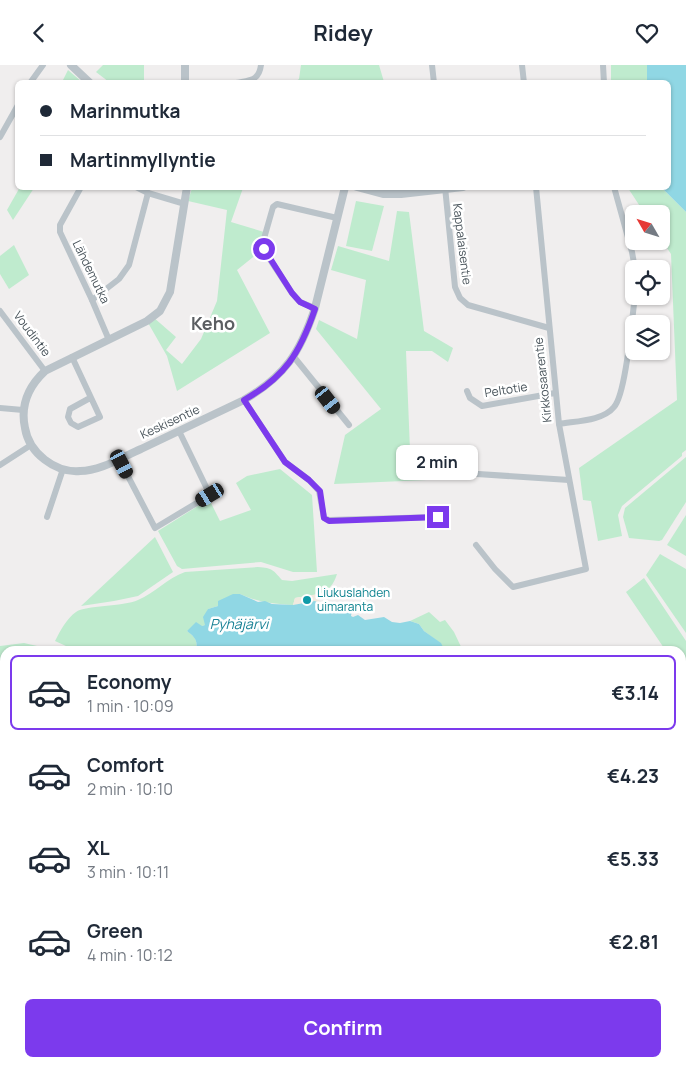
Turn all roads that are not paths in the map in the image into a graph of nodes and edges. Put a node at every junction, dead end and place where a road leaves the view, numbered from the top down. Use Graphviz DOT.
graph roads {
  1 [pos="43,65"];
  2 [pos="71,65"];
  3 [pos="185,65"];
  4 [pos="261,65"];
  5 [pos="432,65"];
  6 [pos="522,65"];
  7 [pos="603,65"];
  8 [pos="32,80"];
  9 [pos="87,80"];
  10 [pos="185,80"];
  11 [pos="246,80"];
  12 [pos="434,80"];
  13 [pos="524,80"];
  14 [pos="604,80"];
  15 [pos="15,110"];
  16 [pos="0,137"];
  17 [pos="79,190"];
  18 [pos="142,190"];
  19 [pos="187,190"];
  20 [pos="344,190"];
  21 [pos="368,190"];
  22 [pos="438,190"];
  23 [pos="445,190"];
  24 [pos="536,190"];
  25 [pos="615,190"];
  26 [pos="148,193"];
  27 [pos="185,204"];
  28 [pos="337,218"];
  29 [pos="633,260"];
  30 [pos="92,300"];
  31 [pos="634,305"];
  32 [pos="315,309"];
  33 [pos="0,311"];
  34 [pos="549,329"];
  35 [pos="109,340"];
  36 [pos="72,357"];
  37 [pos="294,357"];
  38 [pos="45,371"];
  39 [pos="467,391"];
  40 [pos="555,393"];
  41 [pos="90,398"];
  42 [pos="244,400"];
  43 [pos="0,409"];
  44 [pos="23,410"];
  45 [pos="559,424"];
  46 [pos="349,425"];
  47 [pos="179,431"];
  48 [pos="31,445"];
  49 [pos="119,459"];
  50 [pos="0,465"];
  51 [pos="63,469"];
  52 [pos="447,472"];
  53 [pos="569,479"];
  54 [pos="47,517"];
  55 [pos="438,517"];
  56 [pos="476,545"];
  1 -- 8 [label="street"];
  2 -- 9 [label="street"];
  3 -- 10 [label="street"];
  4 -- 11 [label="street"];
  5 -- 12 [label="street"];
  6 -- 13 [label="street"];
  7 -- 14 [label="street"];
  15 -- 16 [label="street"];
  17 -- 30 [label="street, Lähdemutka"];
  18 -- 26 [label="street"];
  19 -- 27 [label="street"];
  20 -- 28 [label="street, Keskisentie"];
  21 -- 22 [label="street"];
  23 -- 34 [label="street, Kappalaisentie"];
  24 -- 34 [label="street, Kirkkosaarentie"];
  25 -- 29 [label="street"];
  26 -- 27 [label="street"];
  26 -- 30 [label="street"];
  27 -- 35 [label="street"];
  28 -- 32 [label="street, Keskisentie"];
  28 -- 32 [label="street"];
  30 -- 35 [label="street, Lähdemutka"];
  31 -- 45 [label="street"];
  32 -- 37 [label="street, Keskisentie"];
  33 -- 38 [label="street, Voudintie"];
  34 -- 40 [label="street, Kirkkosaarentie"];
  35 -- 36 [label="street"];
  36 -- 38 [label="street"];
  36 -- 41 [label="street"];
  37 -- 42 [label="street, Keskisentie"];
  37 -- 46 [label="street"];
  38 -- 44 [label="street"];
  39 -- 40 [label="street, Peltotie"];
  40 -- 45 [label="street, Kirkkosaarentie"];
  41 -- 41 [label="street"];
  42 -- 47 [label="street, Keskisentie"];
  42 -- 55 [label="street"];
  43 -- 44 [label="street"];
  44 -- 48 [label="street"];
  45 -- 53 [label="street, Kirkkosaarentie"];
  47 -- 49 [label="street, Keskisentie"];
  47 -- 49 [label="street"];
  48 -- 50 [label="street"];
  48 -- 51 [label="street, Keskisentie"];
  49 -- 51 [label="street, Keskisentie"];
  51 -- 54 [label="street"];
  52 -- 53 [label="street"];
  53 -- 56 [label="street, Kirkkosaarentie"];
}
